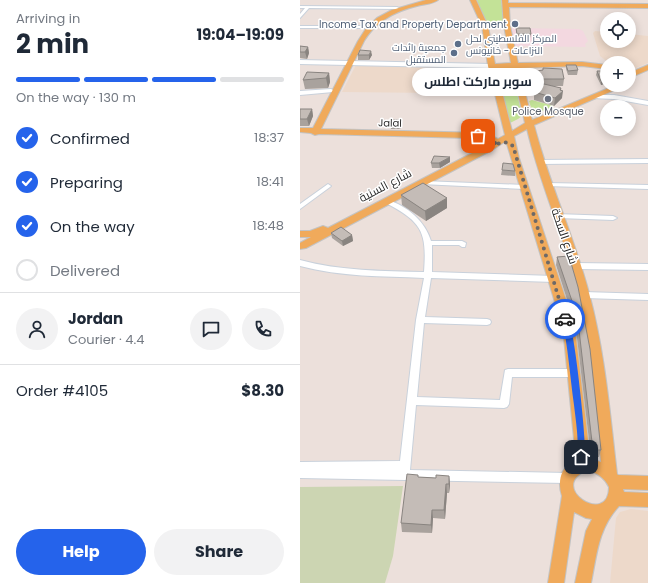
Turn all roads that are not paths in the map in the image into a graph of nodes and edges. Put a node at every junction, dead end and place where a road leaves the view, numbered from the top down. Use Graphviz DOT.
graph roads {
  1 [pos="426,0"];
  2 [pos="434,0"];
  3 [pos="472,1"];
  4 [pos="505,4"];
  5 [pos="648,6"];
  6 [pos="300,7"];
  7 [pos="308,7"];
  8 [pos="397,8"];
  9 [pos="300,17"];
  10 [pos="485,26"];
  11 [pos="507,26"];
  12 [pos="300,27"];
  13 [pos="366,27"];
  14 [pos="300,62"];
  15 [pos="348,63"];
  16 [pos="600,66"];
  17 [pos="515,67"];
  18 [pos="648,67"];
  19 [pos="492,68"];
  20 [pos="636,72"];
  21 [pos="648,73"];
  22 [pos="636,79"];
  23 [pos="331,91"];
  24 [pos="600,91"];
  25 [pos="602,92"];
  26 [pos="617,92"];
  27 [pos="300,93"];
  28 [pos="594,97"];
  29 [pos="648,101"];
  30 [pos="530,122"];
  31 [pos="300,131"];
  32 [pos="313,131"];
  33 [pos="504,131"];
  34 [pos="482,135"];
  35 [pos="472,144"];
  36 [pos="493,145"];
  37 [pos="513,146"];
  38 [pos="648,161"];
  39 [pos="539,162"];
  40 [pos="423,183"];
  41 [pos="548,185"];
  42 [pos="328,186"];
  43 [pos="524,187"];
  44 [pos="648,187"];
  45 [pos="388,202"];
  46 [pos="300,207"];
  47 [pos="558,216"];
  48 [pos="613,218"];
  49 [pos="300,234"];
  50 [pos="428,243"];
  51 [pos="462,245"];
  52 [pos="301,247"];
  53 [pos="300,263"];
  54 [pos="576,266"];
  55 [pos="648,267"];
  56 [pos="428,275"];
  57 [pos="554,278"];
  58 [pos="584,295"];
  59 [pos="648,297"];
  60 [pos="420,320"];
  61 [pos="487,322"];
  62 [pos="573,373"];
  63 [pos="412,401"];
  64 [pos="580,466"];
  65 [pos="300,467"];
  66 [pos="404,470"];
  67 [pos="300,473"];
  68 [pos="567,478"];
  69 [pos="612,478"];
  70 [pos="648,483"];
  71 [pos="569,497"];
  72 [pos="648,500"];
  73 [pos="610,504"];
  74 [pos="556,583"];
  75 [pos="583,583"];
  1 -- 8 [label="main road"];
  2 -- 15 [label="main road"];
  3 -- 10 [label="main road, شارع السكة"];
  4 -- 5 [label="main road"];
  4 -- 11 [label="main road, شارع السكة"];
  6 -- 7 [label="street"];
  7 -- 8 [label="street"];
  7 -- 9 [label="street"];
  8 -- 13 [label="main road"];
  10 -- 11 [label="street"];
  10 -- 19 [label="main road, شارع السكة"];
  11 -- 17 [label="main road, شارع السكة"];
  12 -- 13 [label="street"];
  13 -- 15 [label="main road"];
  14 -- 15 [label="street"];
  15 -- 19 [label="street"];
  15 -- 23 [label="main road"];
  15 -- 32 [label="main road"];
  16 -- 17 [label="main road"];
  17 -- 19 [label="main road"];
  17 -- 30 [label="main road, شارع السكة"];
  18 -- 20 [label="main road"];
  19 -- 33 [label="main road, شارع السكة"];
  21 -- 22 [label="main road"];
  23 -- 27 [label="street"];
  23 -- 32 [label="main road"];
  24 -- 30 [label="main road"];
  25 -- 28 [label="main road"];
  26 -- 29 [label="street"];
  28 -- 29 [label="street"];
  28 -- 30 [label="main road"];
  30 -- 33 [label="main road"];
  30 -- 39 [label="main road, شارع السكة"];
  31 -- 32 [label="main road, Jalal"];
  32 -- 34 [label="main road, Jalal"];
  32 -- 35 [label="main road, Jalal"];
  33 -- 34 [label="main road"];
  33 -- 36 [label="main road, شارع السنية"];
  33 -- 37 [label="main road, شارع السكة"];
  34 -- 35 [label="main road"];
  34 -- 36 [label="main road"];
  35 -- 36 [label="main road, Jalal"];
  35 -- 49 [label="main road, شارع السنية"];
  36 -- 37 [label="street"];
  36 -- 40 [label="main road, شارع السنية"];
  37 -- 43 [label="main road, شارع السكة"];
  38 -- 39 [label="street"];
  39 -- 41 [label="main road, شارع السكة"];
  40 -- 43 [label="street"];
  40 -- 45 [label="main road, شارع السنية"];
  41 -- 44 [label="street"];
  41 -- 47 [label="main road, شارع السكة"];
  42 -- 46 [label="street"];
  43 -- 57 [label="main road, شارع السكة"];
  45 -- 50 [label="street"];
  45 -- 52 [label="main road, شارع السنية"];
  47 -- 48 [label="street"];
  47 -- 54 [label="main road, شارع السكة"];
  49 -- 52 [label="main road, شارع السنية"];
  50 -- 51 [label="street"];
  50 -- 56 [label="street"];
  53 -- 56 [label="street"];
  54 -- 55 [label="street"];
  54 -- 58 [label="main road, شارع السكة"];
  56 -- 57 [label="street"];
  56 -- 60 [label="street"];
  57 -- 62 [label="main road, شارع السكة"];
  58 -- 59 [label="street"];
  58 -- 69 [label="main road, شارع السكة"];
  60 -- 61 [label="street"];
  60 -- 63 [label="street"];
  62 -- 63 [label="street"];
  62 -- 64 [label="main road, شارع السكة"];
  63 -- 66 [label="street"];
  64 -- 68 [label="main road"];
  64 -- 69 [label="main road"];
  65 -- 66 [label="street"];
  66 -- 67 [label="street"];
  66 -- 68 [label="street"];
  68 -- 71 [label="main road"];
  69 -- 70 [label="main road"];
  69 -- 73 [label="main road"];
  71 -- 73 [label="main road"];
  71 -- 74 [label="main road"];
  72 -- 73 [label="main road"];
  73 -- 75 [label="main road"];
}
